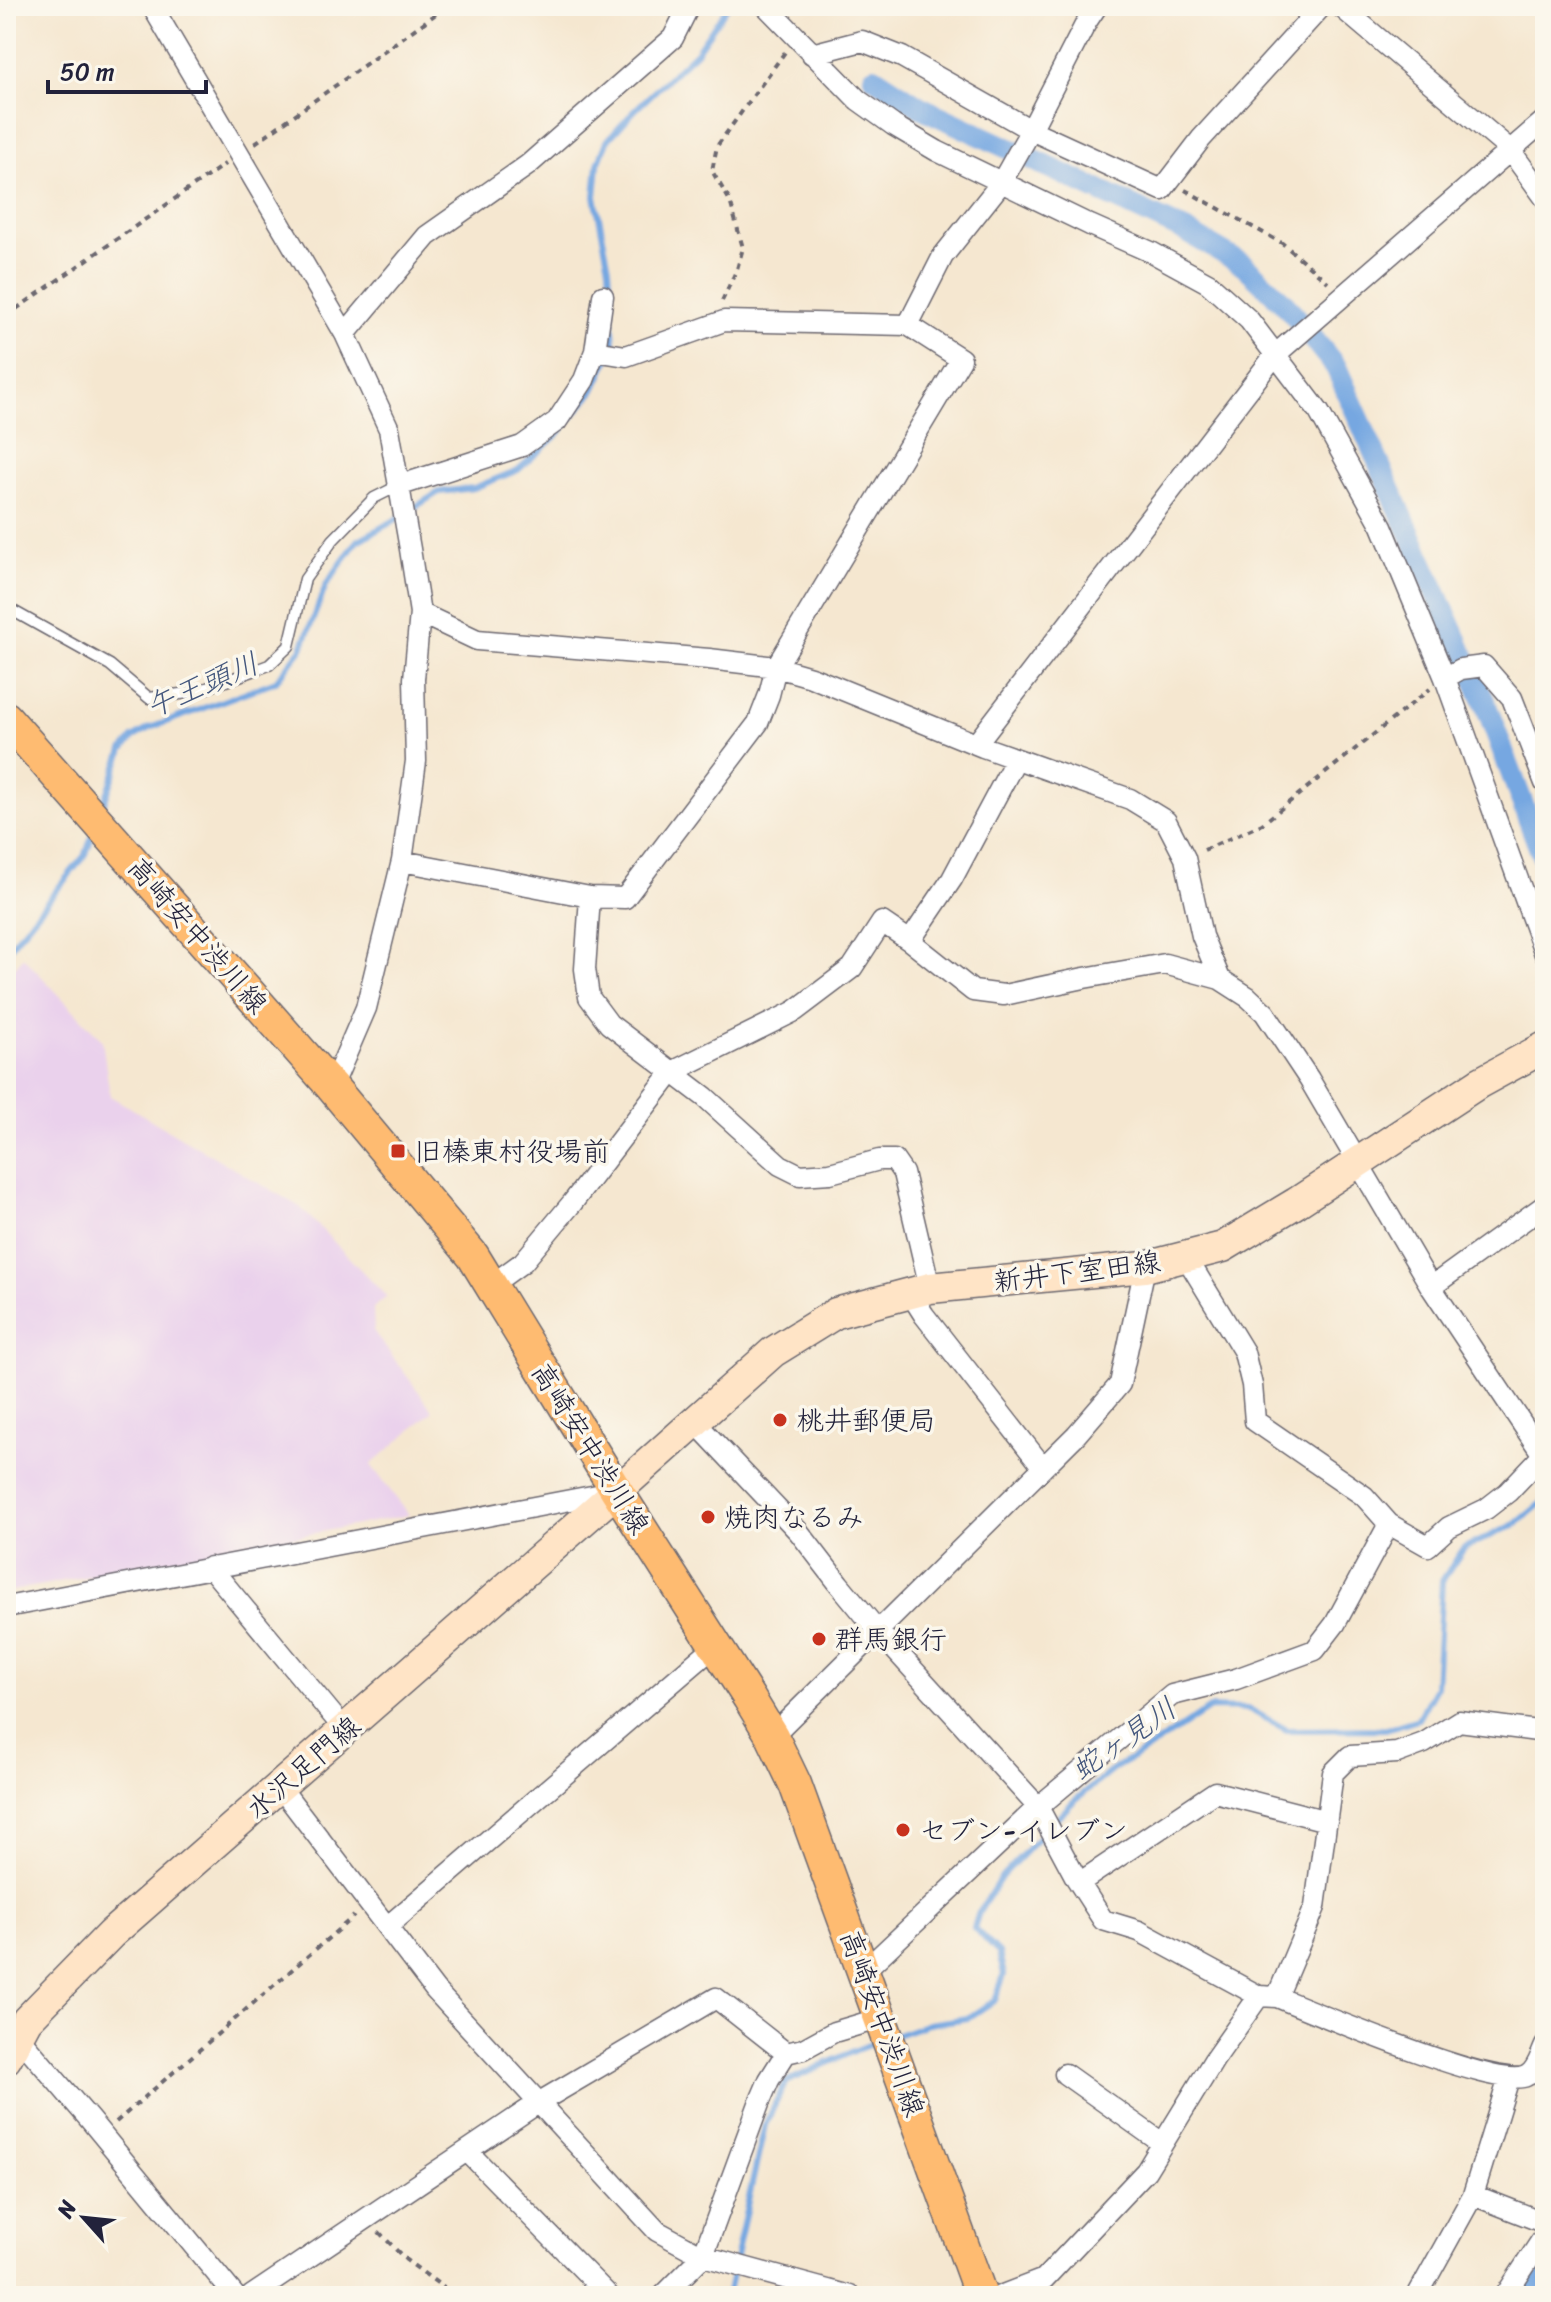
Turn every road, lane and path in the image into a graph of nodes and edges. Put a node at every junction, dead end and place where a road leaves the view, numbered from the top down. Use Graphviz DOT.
graph roads {
  1 [pos="152,6"];
  2 [pos="689,6"];
  3 [pos="766,6"];
  4 [pos="1097,6"];
  5 [pos="1322,6"];
  6 [pos="1340,6"];
  7 [pos="796,37"];
  8 [pos="812,54"];
  9 [pos="1545,120"];
  10 [pos="1031,130"];
  11 [pos="1510,150"];
  12 [pos="1169,181"];
  13 [pos="1001,183"];
  14 [pos="1545,198"];
  15 [pos="1344,295"];
  16 [pos="603,296"];
  17 [pos="714,324"];
  18 [pos="908,325"];
  19 [pos="345,334"];
  20 [pos="595,351"];
  21 [pos="1275,355"];
  22 [pos="399,492"];
  23 [pos="6,607"];
  24 [pos="420,613"];
  25 [pos="776,667"];
  26 [pos="1445,678"];
  27 [pos="10,729"];
  28 [pos="976,744"];
  29 [pos="1016,759"];
  30 [pos="1545,783"];
  31 [pos="1185,858"];
  32 [pos="402,861"];
  33 [pos="590,897"];
  34 [pos="910,941"];
  35 [pos="1545,954"];
  36 [pos="1220,979"];
  37 [pos="1545,1047"];
  38 [pos="672,1072"];
  39 [pos="332,1087"];
  40 [pos="1358,1162"];
  41 [pos="1545,1205"];
  42 [pos="1186,1257"];
  43 [pos="1145,1267"];
  44 [pos="491,1285"];
  45 [pos="1431,1287"];
  46 [pos="920,1291"];
  47 [pos="694,1421"];
  48 [pos="1544,1454"];
  49 [pos="1042,1466"];
  50 [pos="617,1491"];
  51 [pos="1389,1524"];
  52 [pos="210,1567"];
  53 [pos="6,1607"];
  54 [pos="878,1631"];
  55 [pos="716,1645"];
  56 [pos="345,1730"];
  57 [pos="1545,1732"];
  58 [pos="772,1736"];
  59 [pos="280,1787"];
  60 [pos="1038,1807"];
  61 [pos="1327,1821"];
  62 [pos="1079,1883"];
  63 [pos="369,1903"];
  64 [pos="387,1927"];
  65 [pos="864,1971"];
  66 [pos="1268,1997"];
  67 [pos="881,2018"];
  68 [pos="10,2040"];
  69 [pos="1545,2046"];
  70 [pos="786,2053"];
  71 [pos="1065,2074"];
  72 [pos="1509,2078"];
  73 [pos="538,2103"];
  74 [pos="102,2134"];
  75 [pos="1162,2143"];
  76 [pos="467,2151"];
  77 [pos="1473,2195"];
  78 [pos="366,2219"];
  79 [pos="1545,2223"];
  80 [pos="1545,2235"];
  81 [pos="703,2256"];
  82 [pos="1049,2288"];
  83 [pos="235,2296"];
  84 [pos="251,2296"];
  85 [pos="455,2296"];
  86 [pos="609,2296"];
  87 [pos="663,2296"];
  88 [pos="850,2296"];
  89 [pos="981,2296"];
  90 [pos="1000,2296"];
  91 [pos="1417,2296"];
  92 [pos="1505,2296"];
  1 -- 19 [label="street"];
  2 -- 19 [label="street"];
  3 -- 7 [label="street"];
  4 -- 10 [label="street"];
  5 -- 12 [label="street"];
  6 -- 11 [label="street"];
  7 -- 8 [label="street"];
  7 -- 17 [label="path"];
  8 -- 10 [label="street"];
  8 -- 13 [label="street"];
  9 -- 11 [label="street"];
  10 -- 12 [label="street"];
  10 -- 13 [label="street"];
  11 -- 14 [label="street"];
  11 -- 15 [label="street"];
  12 -- 15 [label="path"];
  13 -- 18 [label="street"];
  13 -- 21 [label="street"];
  15 -- 21 [label="street"];
  16 -- 20 [label="street"];
  17 -- 18 [label="street"];
  17 -- 20 [label="street"];
  18 -- 25 [label="street"];
  19 -- 22 [label="street"];
  20 -- 22 [label="street"];
  21 -- 26 [label="street"];
  21 -- 28 [label="street"];
  22 -- 23 [label="lane"];
  22 -- 24 [label="street"];
  24 -- 25 [label="street"];
  24 -- 32 [label="street"];
  25 -- 28 [label="street"];
  25 -- 33 [label="street"];
  26 -- 30 [label="street"];
  26 -- 31 [label="path"];
  26 -- 35 [label="street"];
  27 -- 39 [label="main road, 高崎安中渋川線"];
  28 -- 29 [label="street"];
  29 -- 31 [label="street"];
  29 -- 34 [label="street"];
  31 -- 36 [label="street"];
  32 -- 33 [label="street"];
  32 -- 39 [label="street"];
  33 -- 38 [label="street"];
  34 -- 36 [label="street"];
  34 -- 38 [label="street"];
  36 -- 40 [label="street"];
  37 -- 40 [label="main road, 新井下室田線"];
  38 -- 44 [label="street"];
  38 -- 46 [label="street"];
  39 -- 44 [label="main road, 高崎安中渋川線"];
  40 -- 42 [label="main road, 新井下室田線"];
  40 -- 45 [label="street"];
  41 -- 45 [label="street"];
  42 -- 43 [label="main road, 新井下室田線"];
  42 -- 51 [label="street"];
  43 -- 46 [label="main road, 新井下室田線"];
  43 -- 49 [label="street"];
  44 -- 50 [label="main road, 高崎安中渋川線"];
  45 -- 48 [label="street"];
  46 -- 47 [label="main road, 新井下室田線"];
  46 -- 49 [label="street"];
  47 -- 50 [label="main road, 新井下室田線"];
  47 -- 54 [label="street"];
  48 -- 51 [label="street"];
  49 -- 54 [label="street"];
  50 -- 52 [label="street"];
  50 -- 55 [label="main road, 高崎安中渋川線"];
  50 -- 56 [label="main road, 水沢足門線"];
  51 -- 60 [label="street"];
  52 -- 53 [label="street"];
  52 -- 56 [label="street"];
  54 -- 58 [label="street"];
  54 -- 60 [label="street"];
  55 -- 58 [label="main road, 高崎安中渋川線"];
  55 -- 64 [label="street"];
  56 -- 59 [label="main road, 水沢足門線"];
  57 -- 61 [label="street"];
  58 -- 65 [label="main road, 高崎安中渋川線"];
  59 -- 63 [label="street"];
  59 -- 68 [label="main road, 水沢足門線"];
  60 -- 62 [label="street"];
  60 -- 65 [label="street"];
  61 -- 62 [label="street"];
  61 -- 66 [label="street"];
  62 -- 66 [label="street"];
  63 -- 64 [label="street"];
  63 -- 74 [label="path"];
  64 -- 73 [label="street"];
  65 -- 67 [label="main road, 高崎安中渋川線"];
  66 -- 72 [label="street"];
  66 -- 75 [label="street"];
  67 -- 70 [label="street"];
  67 -- 89 [label="main road, 高崎安中渋川線"];
  68 -- 74 [label="street"];
  69 -- 72 [label="street"];
  70 -- 73 [label="street"];
  70 -- 81 [label="street"];
  71 -- 75 [label="street"];
  72 -- 77 [label="street"];
  73 -- 76 [label="street"];
  73 -- 81 [label="street"];
  74 -- 83 [label="street"];
  75 -- 82 [label="street"];
  76 -- 78 [label="street"];
  76 -- 86 [label="street"];
  77 -- 79 [label="street"];
  77 -- 91 [label="street"];
  78 -- 84 [label="street"];
  78 -- 85 [label="path"];
  80 -- 92 [label="street"];
  81 -- 87 [label="street"];
  81 -- 88 [label="street"];
  82 -- 90 [label="street"];
}
